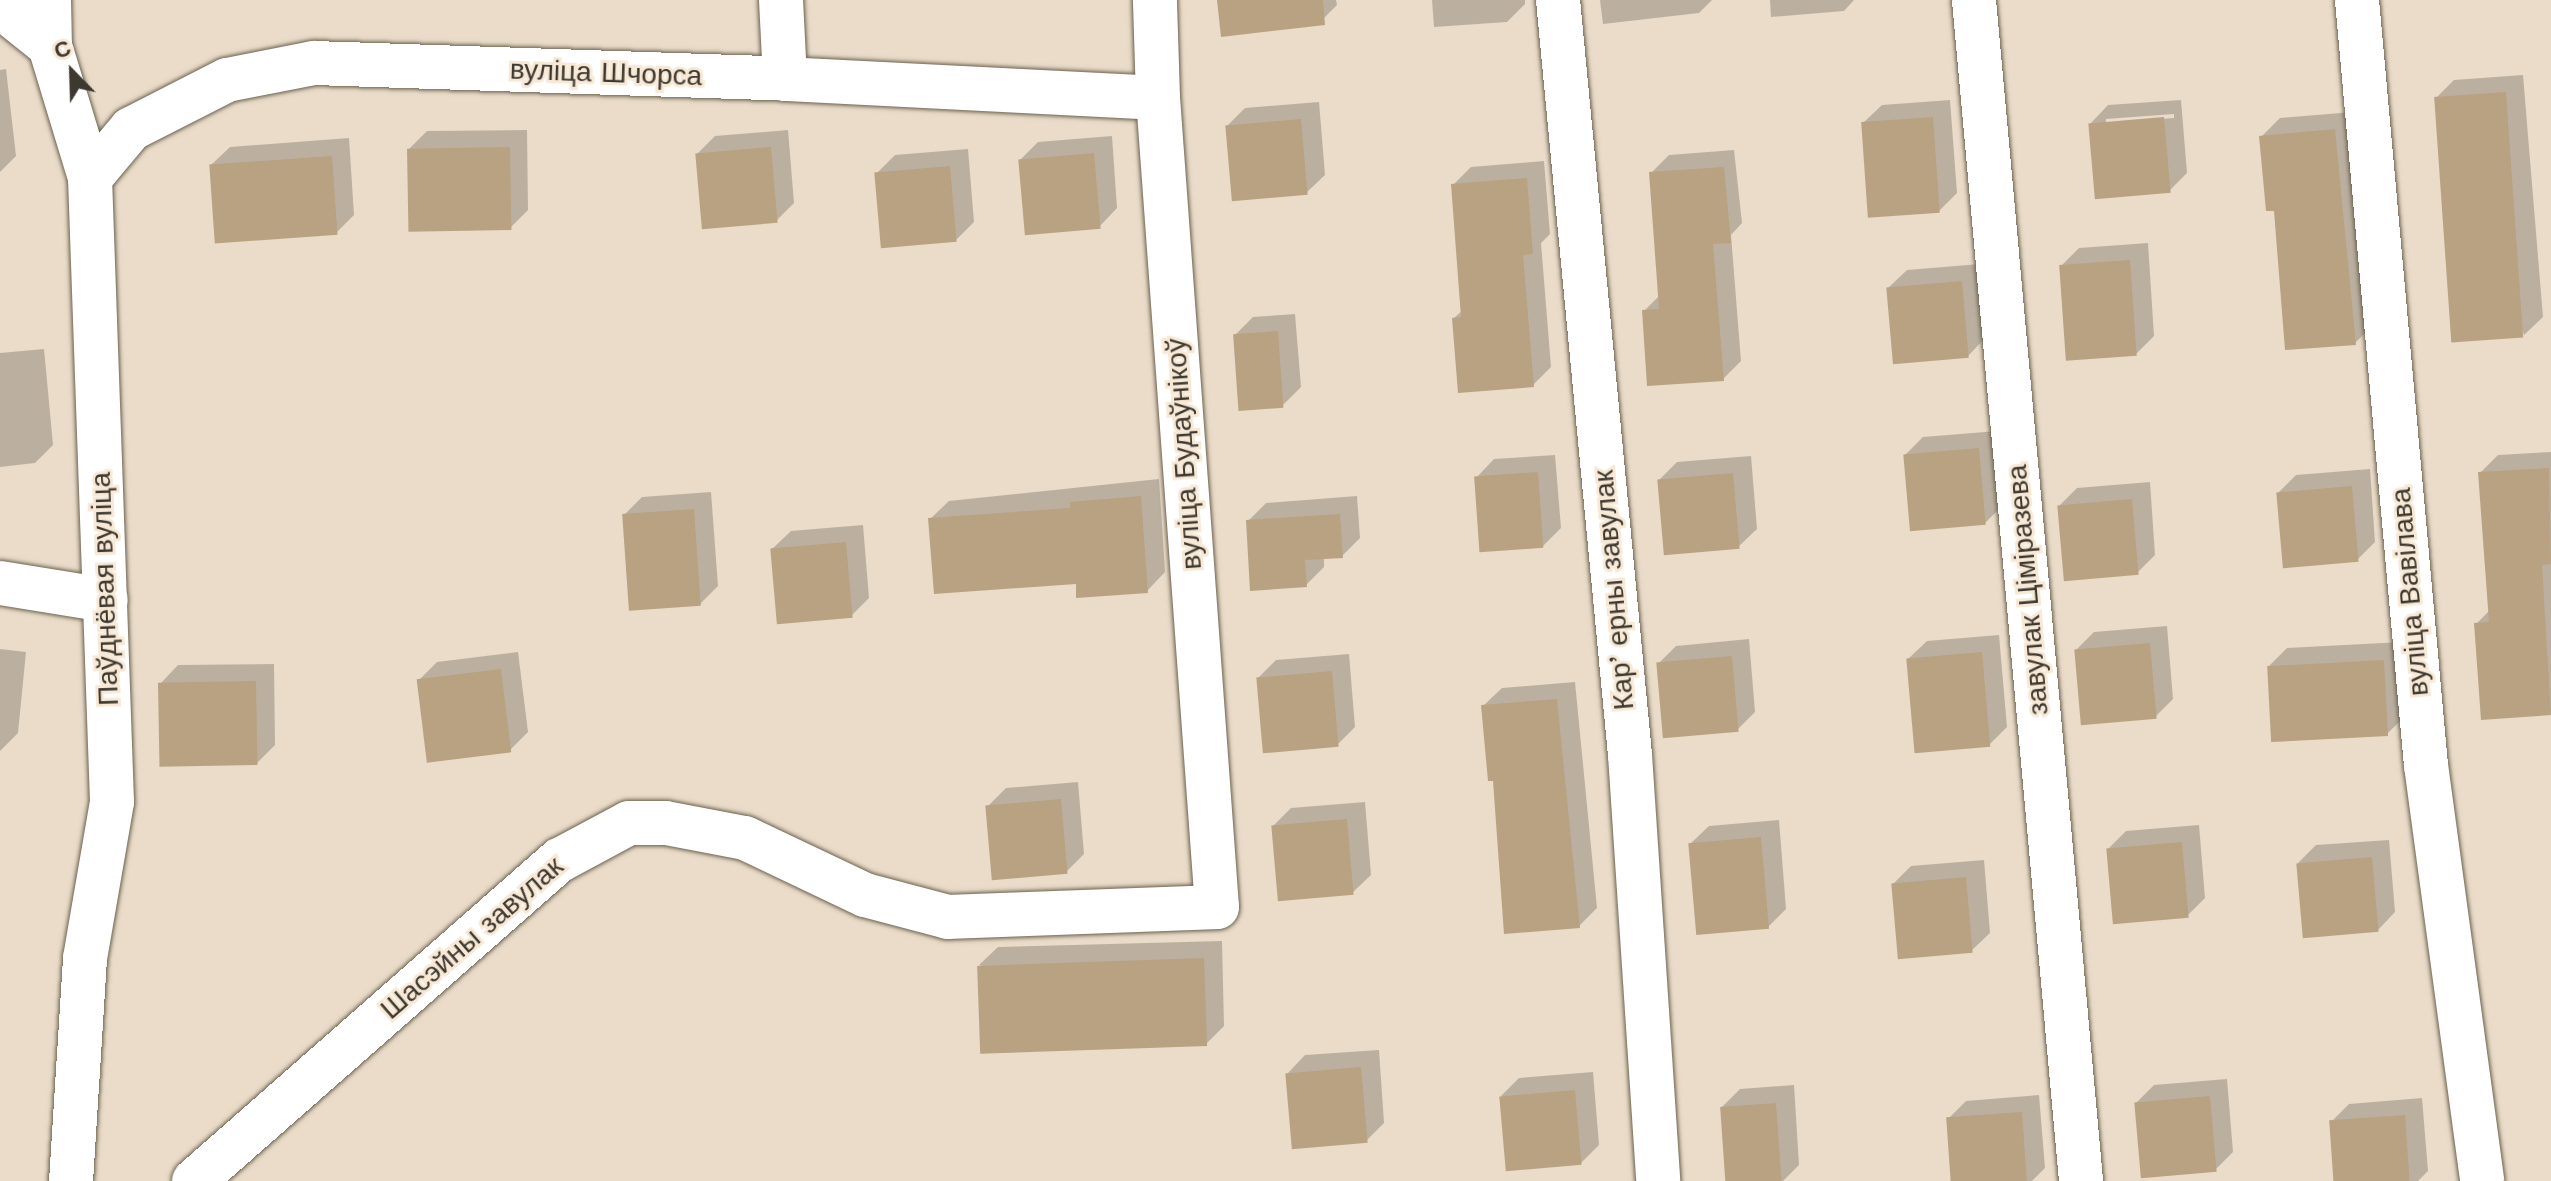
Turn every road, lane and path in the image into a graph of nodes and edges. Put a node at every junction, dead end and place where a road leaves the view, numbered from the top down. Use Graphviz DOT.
graph roads {
  1 [pos="49,0"];
  2 [pos="781,0"];
  3 [pos="1155,0"];
  4 [pos="1558,0"];
  5 [pos="1974,0"];
  6 [pos="2357,0"];
  7 [pos="0,6"];
  8 [pos="50,46"];
  9 [pos="785,79"];
  10 [pos="1158,98"];
  11 [pos="90,178"];
  12 [pos="0,583"];
  13 [pos="106,600"];
  14 [pos="1217,907"];
  15 [pos="71,1181"];
  16 [pos="194,1181"];
  17 [pos="1658,1181"];
  18 [pos="2081,1181"];
  19 [pos="2482,1181"];
  1 -- 8 [label="street, Паўднёвая вуліца"];
  2 -- 9 [label="street"];
  3 -- 10 [label="street, вуліца Будаўнікоў"];
  4 -- 17 [label="street, Карʼерны завулак"];
  5 -- 18 [label="street, завулак Ціміразева"];
  6 -- 19 [label="street, вуліца Вавілава"];
  7 -- 8 [label="street"];
  8 -- 11 [label="street, Паўднёвая вуліца"];
  9 -- 10 [label="street, вуліца Шчорса"];
  9 -- 11 [label="street, вуліца Шчорса"];
  10 -- 14 [label="street, вуліца Будаўнікоў"];
  11 -- 13 [label="street, Паўднёвая вуліца"];
  12 -- 13 [label="street"];
  13 -- 15 [label="street, Паўднёвая вуліца"];
  14 -- 16 [label="street, Шасэйны завулак"];
}
